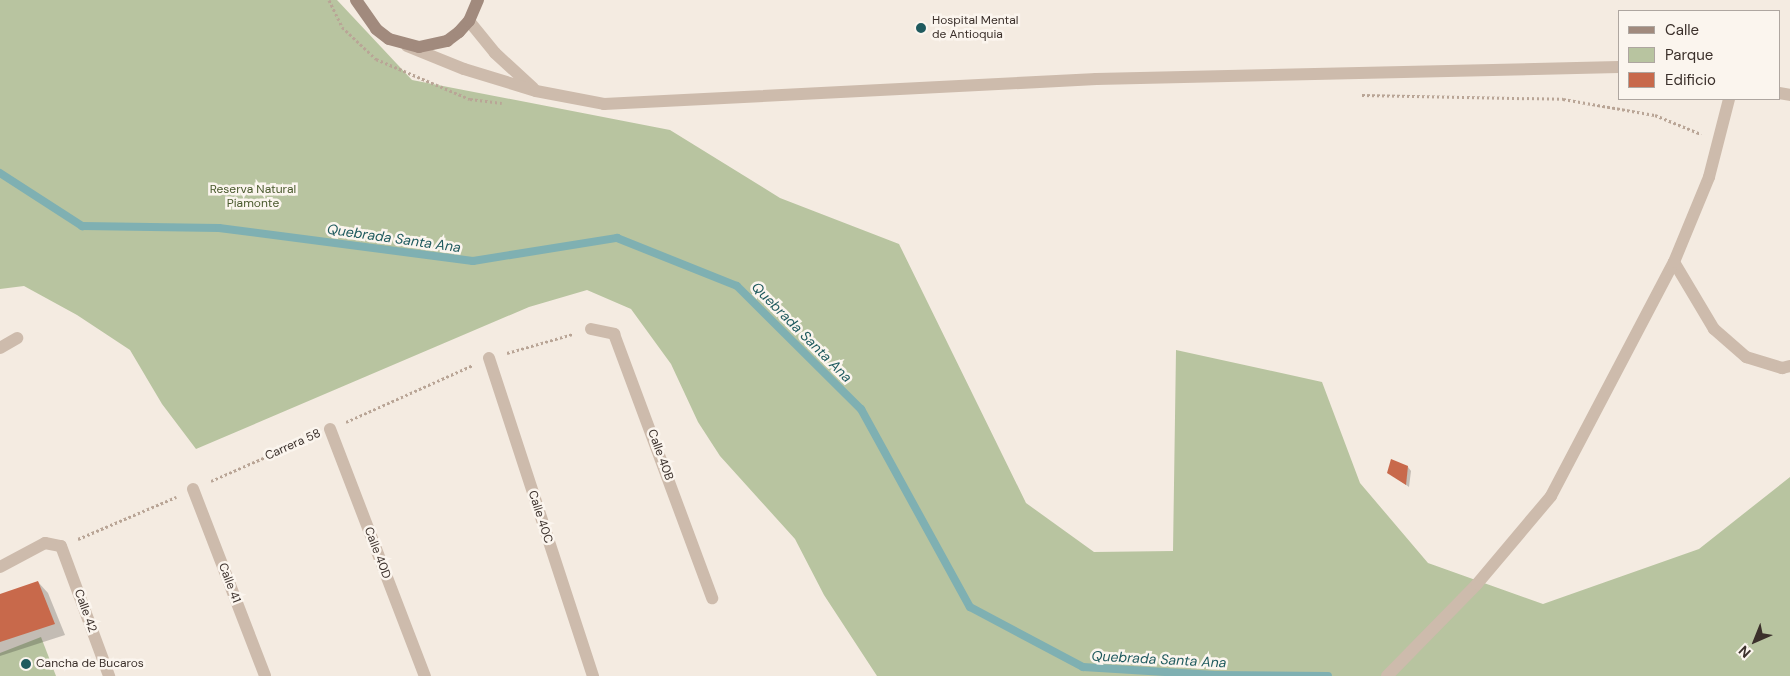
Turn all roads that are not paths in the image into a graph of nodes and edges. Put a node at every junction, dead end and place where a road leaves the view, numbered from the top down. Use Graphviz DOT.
graph roads {
  1 [pos="356,0"];
  2 [pos="360,0"];
  3 [pos="478,0"];
  4 [pos="366,16"];
  5 [pos="469,21"];
  6 [pos="404,45"];
  7 [pos="1618,67"];
  8 [pos="536,91"];
  9 [pos="1729,100"];
  10 [pos="1674,262"];
  11 [pos="591,329"];
  12 [pos="17,338"];
  13 [pos="0,348"];
  14 [pos="489,358"];
  15 [pos="1790,366"];
  16 [pos="330,429"];
  17 [pos="193,489"];
  18 [pos="0,567"];
  19 [pos="712,598"];
  20 [pos="109,676"];
  21 [pos="265,676"];
  22 [pos="425,676"];
  23 [pos="593,676"];
  24 [pos="1388,676"];
  1 -- 4 [label="street"];
  2 -- 4 [label="street"];
  3 -- 5 [label="street"];
  4 -- 6 [label="street"];
  5 -- 6 [label="street"];
  5 -- 8 [label="street"];
  6 -- 8 [label="street"];
  7 -- 8 [label="street"];
  9 -- 10 [label="street"];
  10 -- 15 [label="street"];
  10 -- 24 [label="street"];
  11 -- 19 [label="street, Calle 40B"];
  12 -- 13 [label="street"];
  14 -- 23 [label="street, Calle 40C"];
  16 -- 22 [label="street, Calle 40D"];
  17 -- 21 [label="street, Calle 41"];
  18 -- 20 [label="street, Calle 42"];
}
